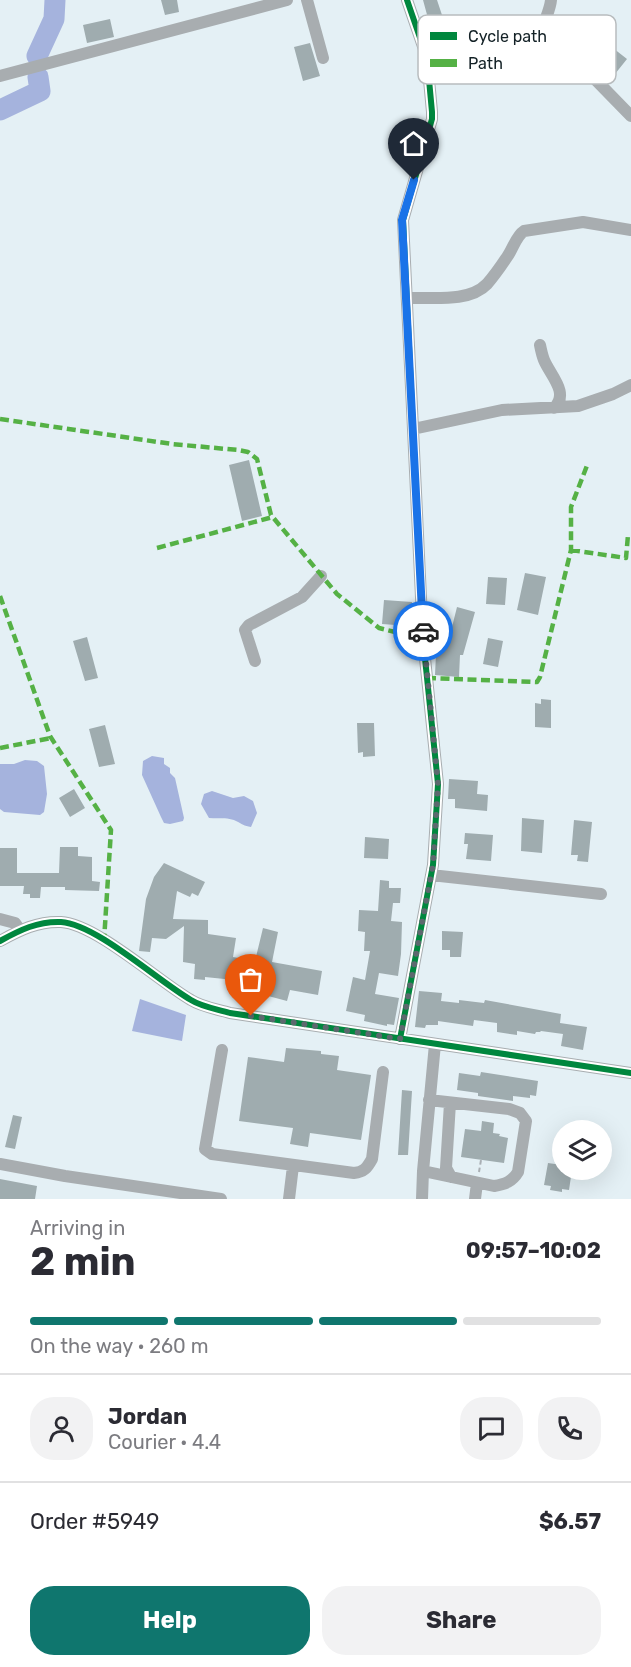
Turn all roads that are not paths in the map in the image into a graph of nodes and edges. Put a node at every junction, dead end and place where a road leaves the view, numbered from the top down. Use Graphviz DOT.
graph roads {
  1 [pos="287,0"];
  2 [pos="307,0"];
  3 [pos="407,0"];
  4 [pos="552,0"];
  5 [pos="549,15"];
  6 [pos="418,32"];
  7 [pos="323,58"];
  8 [pos="0,76"];
  9 [pos="429,84"];
  10 [pos="600,84"];
  11 [pos="631,116"];
  12 [pos="631,230"];
  13 [pos="406,298"];
  14 [pos="540,345"];
  15 [pos="631,385"];
  16 [pos="554,408"];
  17 [pos="413,429"];
  18 [pos="321,576"];
  19 [pos="255,661"];
  20 [pos="431,875"];
  21 [pos="601,894"];
  22 [pos="0,919"];
  23 [pos="20,930"];
  24 [pos="0,941"];
  25 [pos="400,1039"];
  26 [pos="435,1044"];
  27 [pos="222,1050"];
  28 [pos="382,1072"];
  29 [pos="631,1073"];
  30 [pos="429,1100"];
  31 [pos="450,1102"];
  32 [pos="0,1164"];
  33 [pos="292,1166"];
  34 [pos="423,1171"];
  35 [pos="451,1177"];
  36 [pos="477,1183"];
  37 [pos="221,1199"];
  38 [pos="289,1199"];
  39 [pos="422,1199"];
  40 [pos="475,1199"];
  1 -- 8 [label="street"];
  2 -- 7 [label="street"];
  3 -- 6 [label="street"];
  4 -- 5 [label="street"];
  9 -- 13 [label="street"];
  10 -- 11 [label="street"];
  12 -- 13 [label="street"];
  13 -- 17 [label="street"];
  14 -- 16 [label="street"];
  15 -- 16 [label="street"];
  16 -- 17 [label="street"];
  17 -- 20 [label="street"];
  18 -- 19 [label="street"];
  20 -- 21 [label="street"];
  20 -- 25 [label="street"];
  22 -- 23 [label="street"];
  23 -- 24 [label="street"];
  23 -- 25 [label="street"];
  25 -- 26 [label="street"];
  26 -- 29 [label="street"];
  26 -- 30 [label="street"];
  27 -- 33 [label="street"];
  28 -- 33 [label="street"];
  30 -- 31 [label="street"];
  30 -- 34 [label="street"];
  31 -- 35 [label="street"];
  31 -- 36 [label="street"];
  32 -- 37 [label="street"];
  33 -- 38 [label="street"];
  34 -- 35 [label="street"];
  34 -- 39 [label="street"];
  35 -- 36 [label="street"];
  36 -- 40 [label="street"];
}
